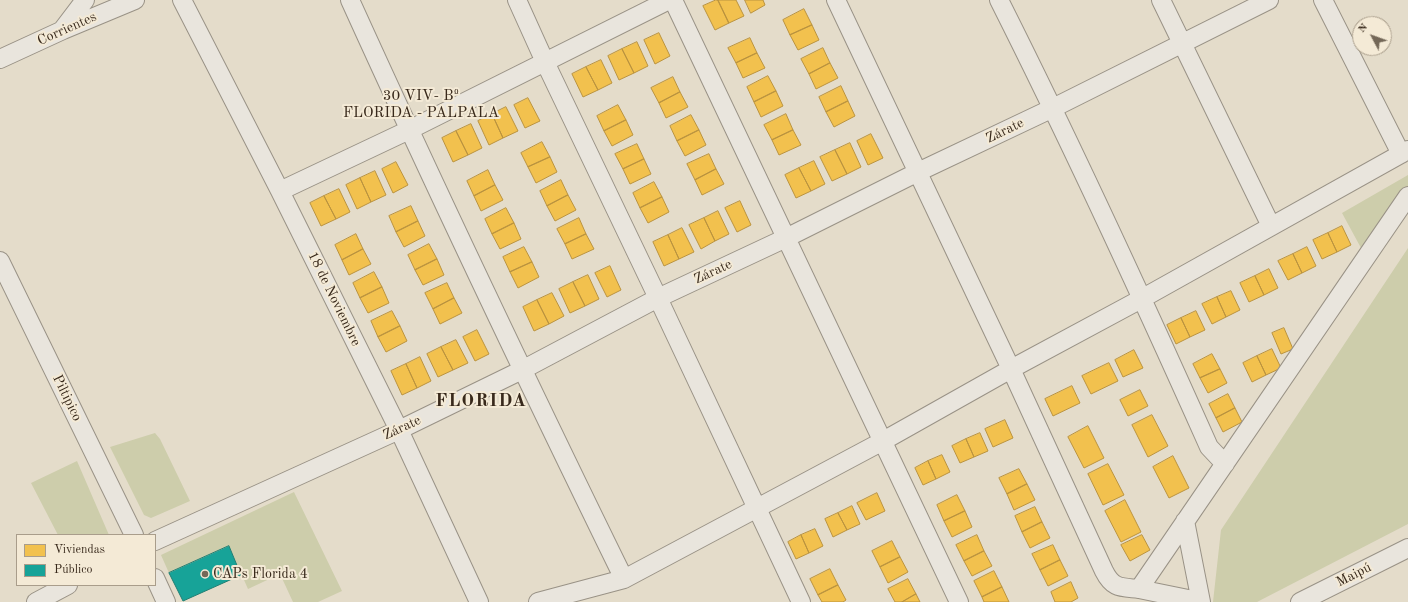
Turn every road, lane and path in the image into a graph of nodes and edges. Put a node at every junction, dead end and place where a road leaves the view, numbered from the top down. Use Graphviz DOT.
graph roads {
  1 [pos="85,0"];
  2 [pos="135,0"];
  3 [pos="182,0"];
  4 [pos="350,0"];
  5 [pos="517,0"];
  6 [pos="669,0"];
  7 [pos="673,0"];
  8 [pos="836,0"];
  9 [pos="999,0"];
  10 [pos="1161,0"];
  11 [pos="1270,0"];
  12 [pos="1323,0"];
  13 [pos="63,30"];
  14 [pos="1182,44"];
  15 [pos="0,59"];
  16 [pos="545,62"];
  17 [pos="1053,108"];
  18 [pos="409,130"];
  19 [pos="1404,152"];
  20 [pos="918,172"];
  21 [pos="280,190"];
  22 [pos="1408,196"];
  23 [pos="1271,226"];
  24 [pos="786,238"];
  25 [pos="0,261"];
  26 [pos="658,298"];
  27 [pos="1143,298"];
  28 [pos="1011,369"];
  29 [pos="522,370"];
  30 [pos="399,430"];
  31 [pos="883,441"];
  32 [pos="1225,464"];
  33 [pos="756,509"];
  34 [pos="1185,521"];
  35 [pos="134,534"];
  36 [pos="156,541"];
  37 [pos="1408,548"];
  38 [pos="624,579"];
  39 [pos="156,580"];
  40 [pos="66,586"];
  41 [pos="1139,589"];
  42 [pos="36,602"];
  43 [pos="166,602"];
  44 [pos="479,602"];
  45 [pos="538,602"];
  46 [pos="801,602"];
  47 [pos="959,602"];
  48 [pos="1195,602"];
  49 [pos="1201,602"];
  50 [pos="1300,602"];
  1 -- 13 [label="street"];
  2 -- 13 [label="street, Corrientes"];
  3 -- 21 [label="street, 18 de Noviembre"];
  4 -- 18 [label="street"];
  5 -- 16 [label="street"];
  6 -- 16 [label="street"];
  7 -- 24 [label="street"];
  8 -- 20 [label="street"];
  9 -- 17 [label="street"];
  10 -- 14 [label="street"];
  11 -- 14 [label="street, Zárate"];
  12 -- 19 [label="street"];
  13 -- 15 [label="street, Corrientes"];
  14 -- 17 [label="street, Zárate"];
  14 -- 23 [label="street"];
  16 -- 18 [label="street"];
  16 -- 26 [label="street"];
  17 -- 20 [label="street, Zárate"];
  17 -- 27 [label="street"];
  18 -- 21 [label="street"];
  18 -- 29 [label="street"];
  19 -- 23 [label="street"];
  20 -- 24 [label="street, Zárate"];
  20 -- 28 [label="street"];
  21 -- 30 [label="street, 18 de Noviembre"];
  22 -- 32 [label="street"];
  23 -- 27 [label="street"];
  24 -- 26 [label="street, Zárate"];
  24 -- 31 [label="street"];
  25 -- 35 [label="street, Piltipico"];
  26 -- 29 [label="street, Zárate"];
  26 -- 33 [label="street"];
  27 -- 28 [label="street"];
  27 -- 32 [label="street"];
  28 -- 31 [label="street"];
  28 -- 41 [label="street"];
  29 -- 30 [label="street, Zárate"];
  29 -- 38 [label="street"];
  30 -- 36 [label="street, Zárate"];
  30 -- 44 [label="street, 18 de Noviembre"];
  31 -- 33 [label="street"];
  31 -- 47 [label="street"];
  32 -- 34 [label="street"];
  33 -- 38 [label="street"];
  33 -- 46 [label="street"];
  34 -- 41 [label="street"];
  34 -- 49 [label="street"];
  37 -- 50 [label="street, Maipú"];
  38 -- 45 [label="street"];
  39 -- 43 [label="street"];
  40 -- 42 [label="street"];
  41 -- 48 [label="street"];
}
